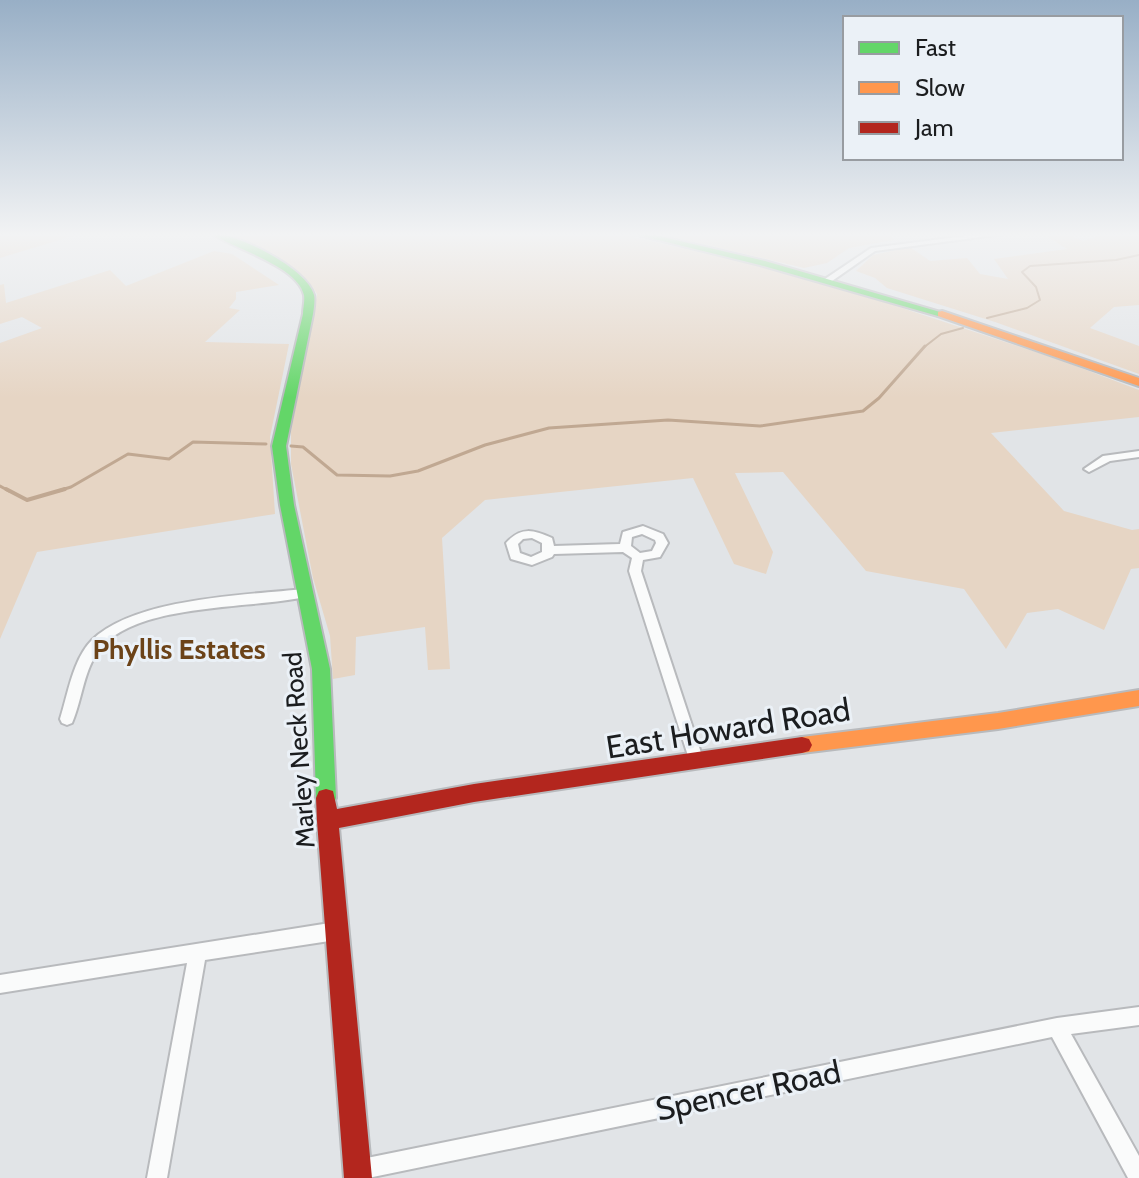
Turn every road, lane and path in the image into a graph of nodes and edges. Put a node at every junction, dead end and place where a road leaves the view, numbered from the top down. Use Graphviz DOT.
graph roads {
  1 [pos="304,288"];
  2 [pos="857,288"];
  3 [pos="1139,382"];
  4 [pos="1139,454"];
  5 [pos="1089,469"];
  6 [pos="625,548"];
  7 [pos="550,550"];
  8 [pos="638,557"];
  9 [pos="305,593"];
  10 [pos="1139,698"];
  11 [pos="67,719"];
  12 [pos="697,762"];
  13 [pos="327,821"];
  14 [pos="336,931"];
  15 [pos="198,953"];
  16 [pos="0,984"];
  17 [pos="1139,1016"];
  18 [pos="1057,1027"];
  19 [pos="358,1174"];
  20 [pos="1139,1177"];
  21 [pos="157,1178"];
  1 -- 9 [label="street, Marley Neck Road"];
  2 -- 3 [label="street"];
  4 -- 5 [label="street"];
  6 -- 7 [label="street"];
  6 -- 8 [label="street"];
  6 -- 8 [label="street"];
  8 -- 12 [label="street"];
  9 -- 11 [label="street"];
  9 -- 13 [label="street, Marley Neck Road"];
  10 -- 12 [label="street, East Howard Road"];
  12 -- 13 [label="street, East Howard Road"];
  13 -- 14 [label="street, Marley Neck Road"];
  14 -- 15 [label="street"];
  14 -- 19 [label="street, Marley Neck Road"];
  15 -- 16 [label="street"];
  15 -- 21 [label="street"];
  17 -- 18 [label="street, Spencer Road"];
  18 -- 19 [label="street, Spencer Road"];
  18 -- 20 [label="street"];
}
